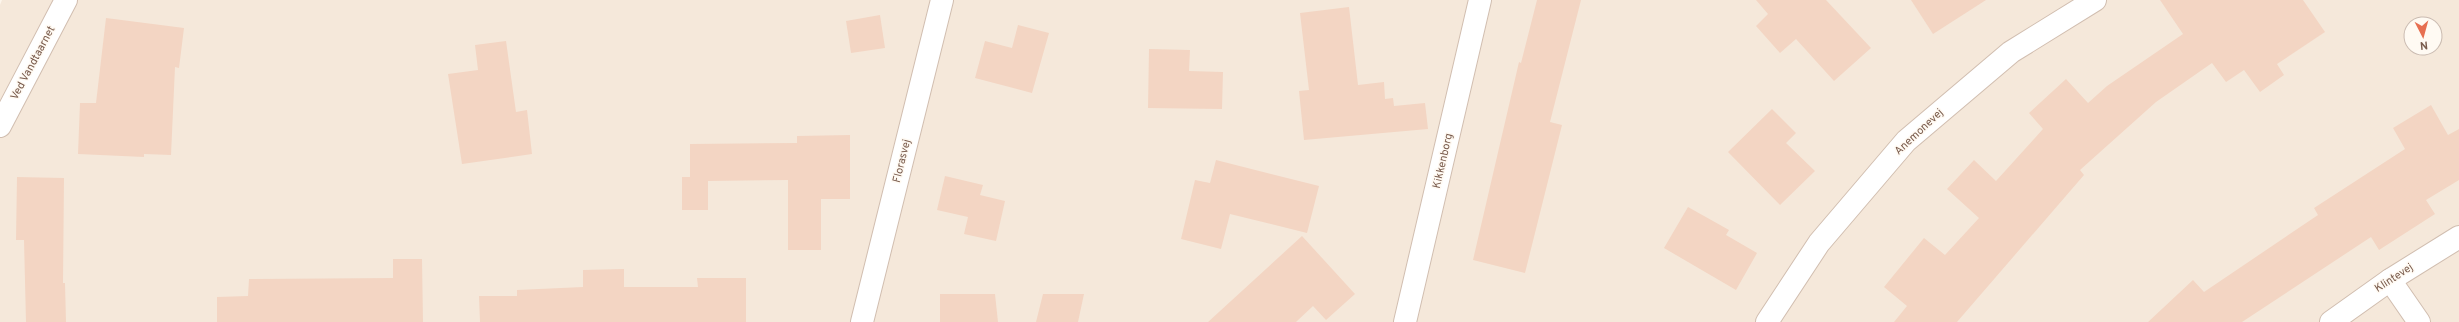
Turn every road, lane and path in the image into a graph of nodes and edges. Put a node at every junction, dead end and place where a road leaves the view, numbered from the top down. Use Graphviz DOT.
graph roads {
  1 [pos="66,0"];
  2 [pos="942,0"];
  3 [pos="1480,0"];
  4 [pos="2095,0"];
  5 [pos="0,126"];
  6 [pos="2459,237"];
  7 [pos="2390,280"];
  8 [pos="862,322"];
  9 [pos="1405,322"];
  10 [pos="1767,322"];
  11 [pos="2331,322"];
  12 [pos="2419,322"];
  1 -- 5 [label="street, Ved Vandtaarnet"];
  2 -- 8 [label="street, Florasvej"];
  3 -- 9 [label="street, Kikkenborg"];
  4 -- 10 [label="street, Anemonevej"];
  6 -- 7 [label="street, Klintevej"];
  7 -- 11 [label="street, Klintevej"];
  7 -- 12 [label="street"];
}
